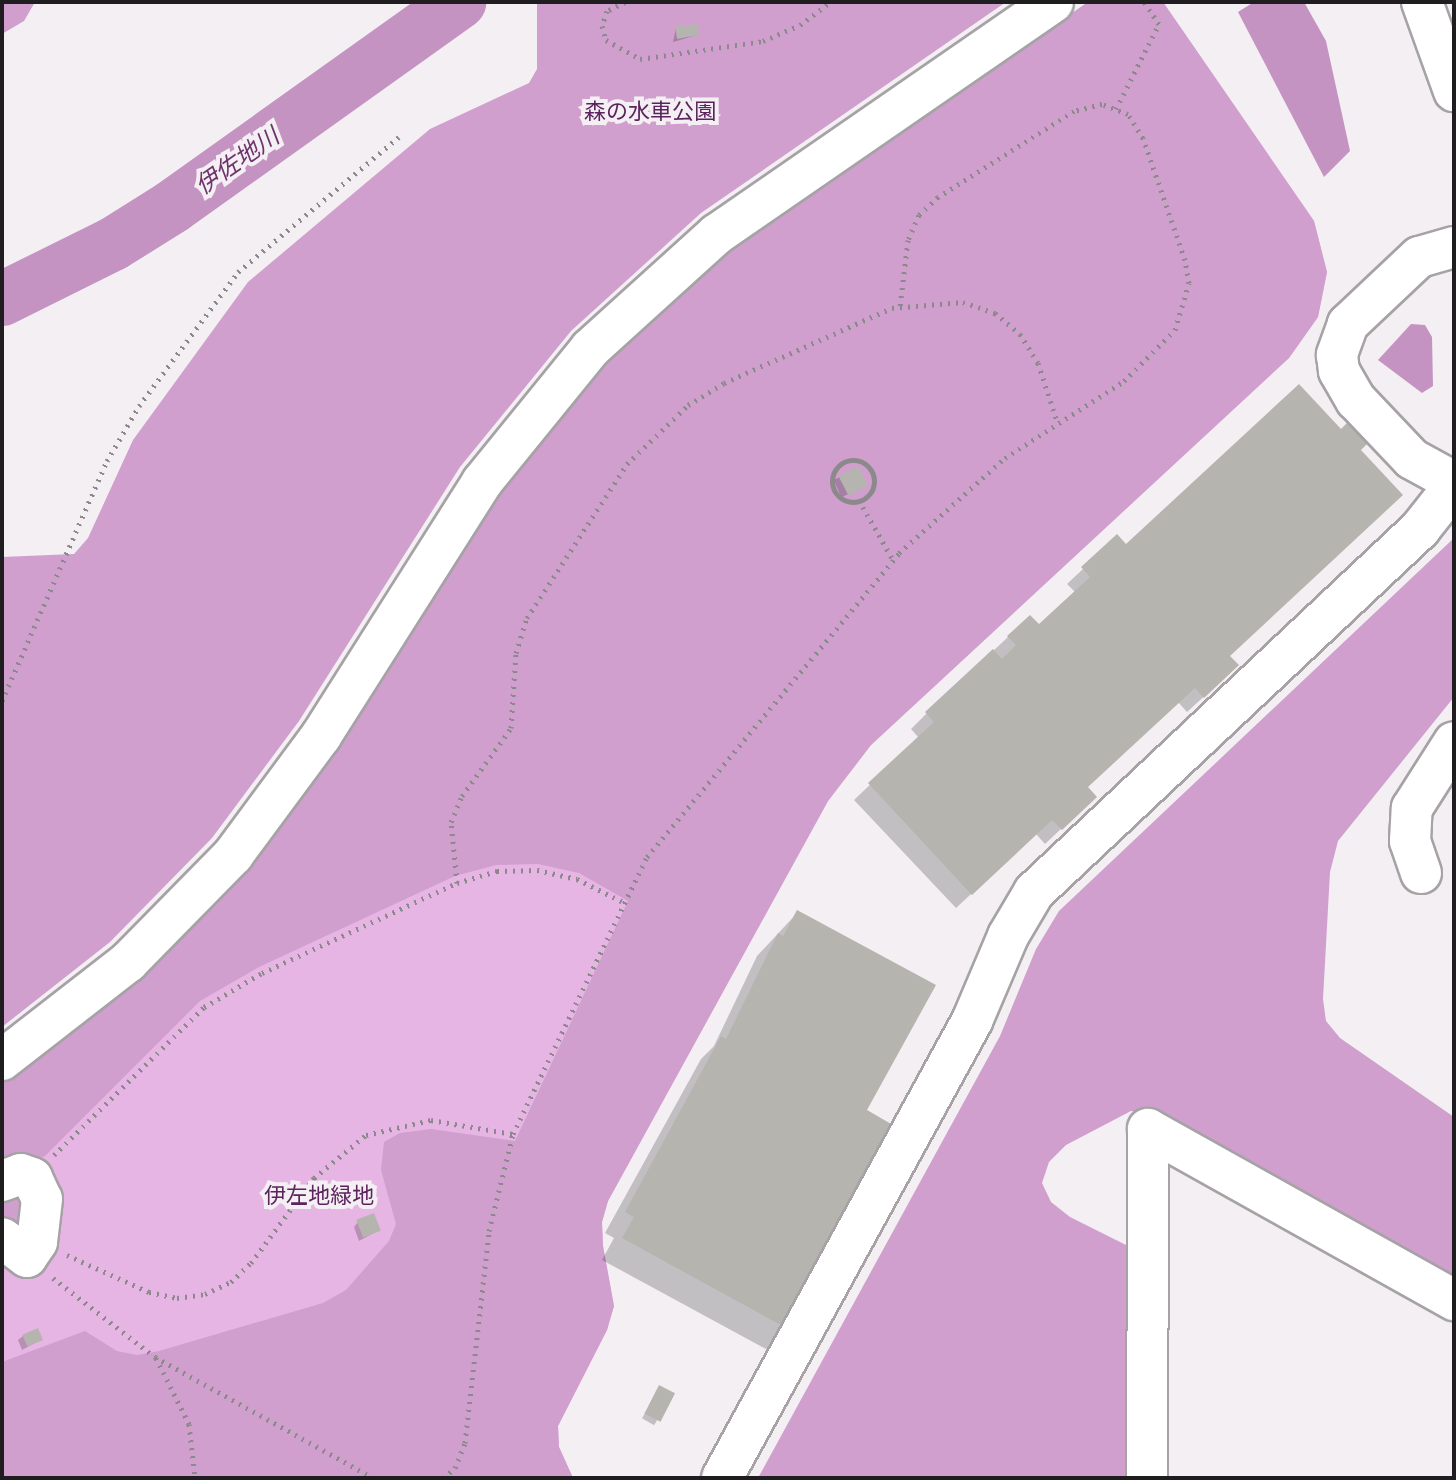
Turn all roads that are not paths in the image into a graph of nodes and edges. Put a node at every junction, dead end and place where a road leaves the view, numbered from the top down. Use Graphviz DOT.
graph roads {
  1 [pos="1053,2"];
  2 [pos="1422,2"];
  3 [pos="1454,91"];
  4 [pos="1454,247"];
  5 [pos="1454,484"];
  6 [pos="1454,742"];
  7 [pos="1421,873"];
  8 [pos="2,1060"];
  9 [pos="17,1180"];
  10 [pos="30,1252"];
  11 [pos="1454,1300"];
  12 [pos="722,1478"];
  13 [pos="1147,1478"];
  1 -- 8 [label="street"];
  2 -- 3 [label="street"];
  4 -- 5 [label="street"];
  5 -- 12 [label="street"];
  6 -- 7 [label="street"];
  9 -- 10 [label="street"];
  11 -- 13 [label="street"];
}
